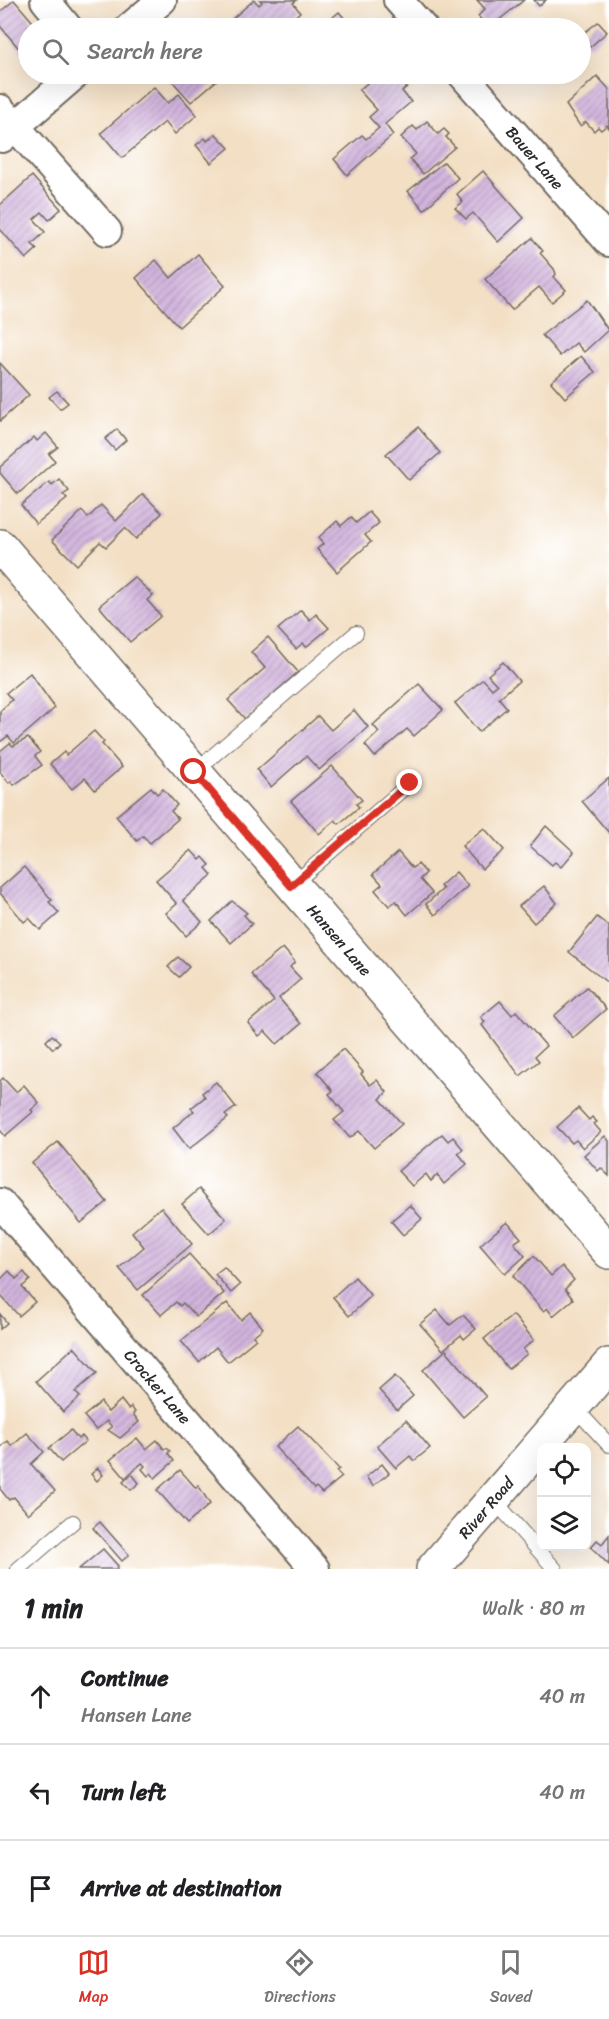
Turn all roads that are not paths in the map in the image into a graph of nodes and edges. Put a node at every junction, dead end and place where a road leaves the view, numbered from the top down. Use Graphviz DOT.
graph roads {
  1 [pos="45,0"];
  2 [pos="162,0"];
  3 [pos="398,0"];
  4 [pos="60,18"];
  5 [pos="141,18"];
  6 [pos="414,18"];
  7 [pos="62,84"];
  8 [pos="471,84"];
  9 [pos="5,125"];
  10 [pos="107,231"];
  11 [pos="609,242"];
  12 [pos="0,546"];
  13 [pos="356,633"];
  14 [pos="194,772"];
  15 [pos="410,783"];
  16 [pos="291,886"];
  17 [pos="0,1203"];
  18 [pos="609,1252"];
  19 [pos="609,1365"];
  20 [pos="573,1406"];
  21 [pos="609,1445"];
  22 [pos="494,1499"];
  23 [pos="73,1522"];
  24 [pos="18,1569"];
  25 [pos="315,1569"];
  26 [pos="433,1569"];
  27 [pos="555,1569"];
  1 -- 4 [label="street"];
  2 -- 5 [label="street"];
  3 -- 6 [label="street"];
  7 -- 9 [label="street"];
  8 -- 11 [label="street, Bauer Lane"];
  9 -- 10 [label="street"];
  12 -- 14 [label="street, Hansen Lane"];
  13 -- 14 [label="lane"];
  14 -- 16 [label="street, Hansen Lane"];
  15 -- 16 [label="lane"];
  16 -- 18 [label="street, Hansen Lane"];
  17 -- 25 [label="street, Crocker Lane"];
  19 -- 20 [label="street, River Road"];
  20 -- 21 [label="lane"];
  20 -- 22 [label="street, River Road"];
  22 -- 26 [label="street, River Road"];
  22 -- 27 [label="lane"];
  23 -- 24 [label="lane"];
}
